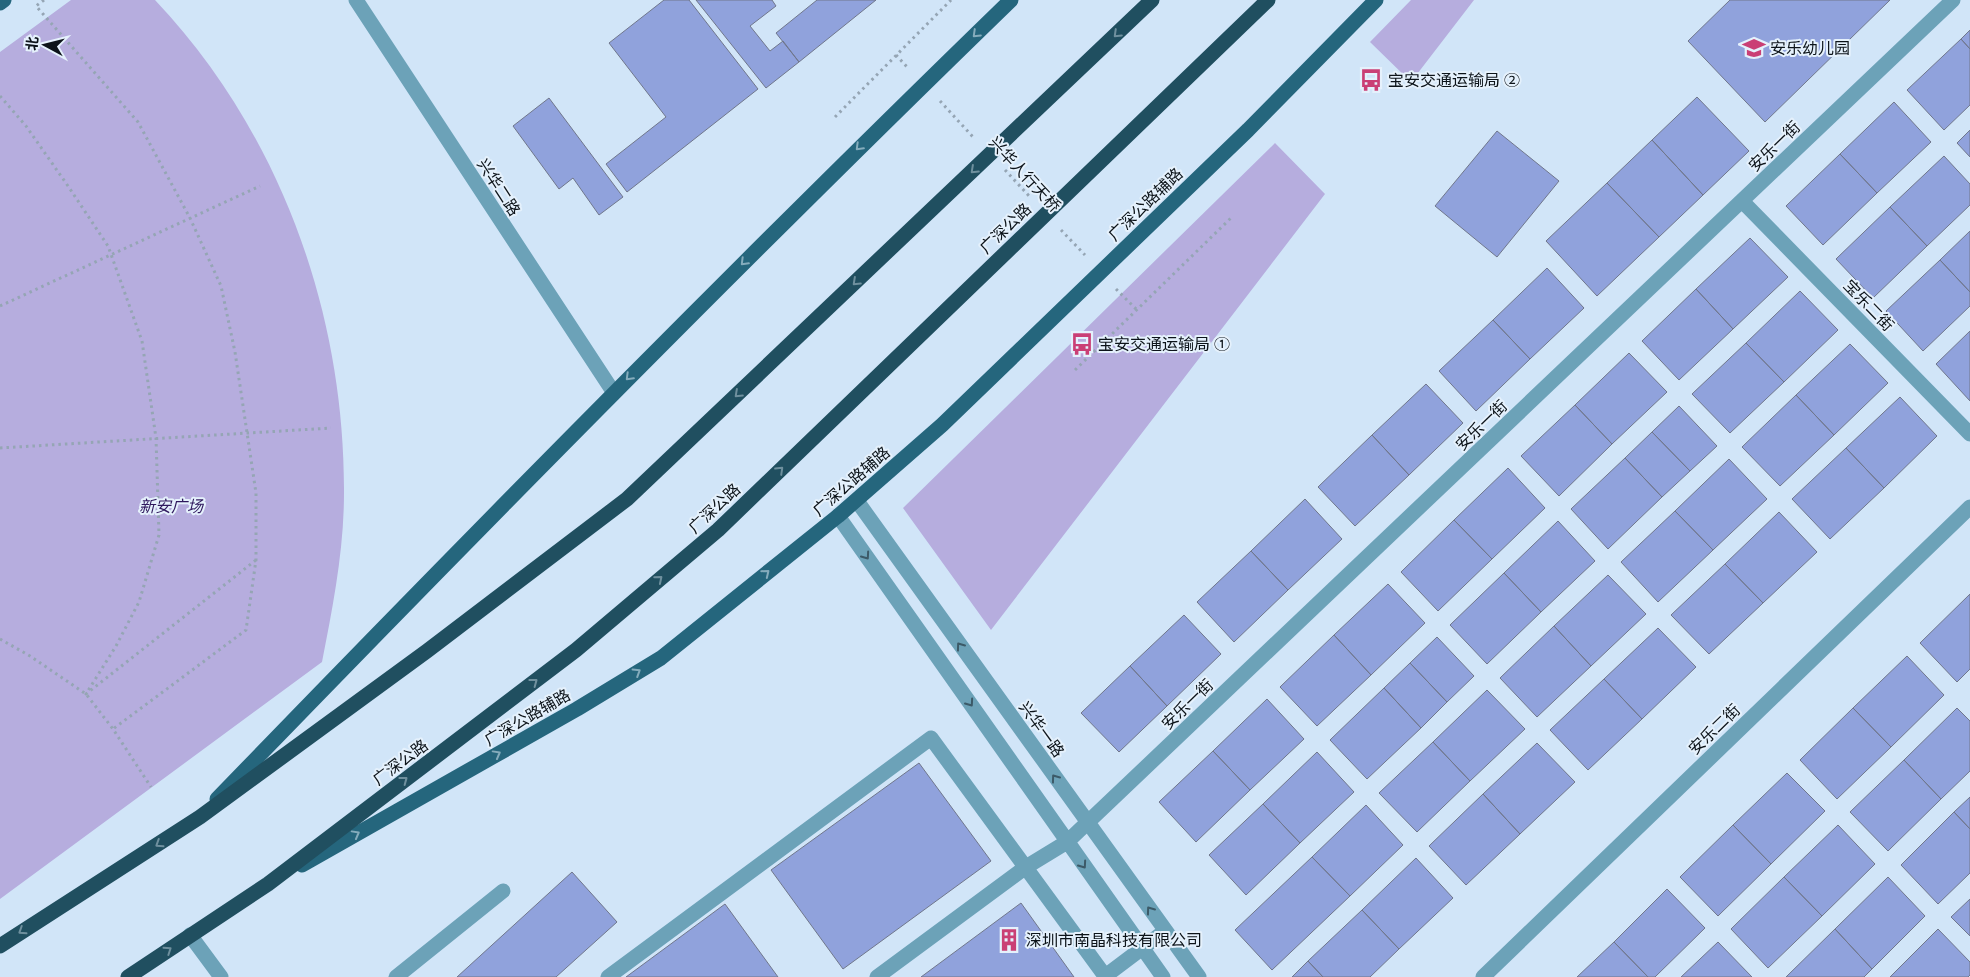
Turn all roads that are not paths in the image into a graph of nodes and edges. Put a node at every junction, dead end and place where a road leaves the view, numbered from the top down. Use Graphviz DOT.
graph roads {
  1 [pos="4,0"];
  2 [pos="356,0"];
  3 [pos="1011,0"];
  4 [pos="1152,0"];
  5 [pos="1268,0"];
  6 [pos="1376,0"];
  7 [pos="1953,0"];
  8 [pos="0,3"];
  9 [pos="1742,201"];
  10 [pos="614,393"];
  11 [pos="1970,434"];
  12 [pos="857,501"];
  13 [pos="1970,507"];
  14 [pos="838,516"];
  15 [pos="200,817"];
  16 [pos="1088,824"];
  17 [pos="1067,842"];
  18 [pos="1026,868"];
  19 [pos="268,884"];
  20 [pos="503,892"];
  21 [pos="1165,931"];
  22 [pos="190,934"];
  23 [pos="0,946"];
  24 [pos="1142,948"];
  25 [pos="128,977"];
  26 [pos="221,977"];
  27 [pos="396,977"];
  28 [pos="608,977"];
  29 [pos="877,977"];
  30 [pos="1105,977"];
  31 [pos="1163,977"];
  32 [pos="1199,977"];
  33 [pos="1483,977"];
  1 -- 8 [label="main road"];
  2 -- 10 [label="street, 兴华二路"];
  3 -- 10 [label="main road, one-way"];
  4 -- 15 [label="highway, one-way"];
  19 -- 5 [label="highway, 广深公路, one-way"];
  6 -- 12 [label="main road, 广深公路辅路"];
  7 -- 9 [label="street, 安乐一街"];
  9 -- 11 [label="street, 宝乐二街"];
  9 -- 16 [label="street, 安乐一街"];
  10 -- 15 [label="main road"];
  12 -- 14 [label="main road, 广深公路辅路"];
  16 -- 12 [label="street, 兴华一路, one-way"];
  13 -- 33 [label="street, 安乐二街"];
  14 -- 17 [label="street, one-way"];
  19 -- 14 [label="main road, 广深公路辅路, one-way"];
  15 -- 23 [label="highway, one-way"];
  16 -- 17 [label="street, 安乐一街"];
  21 -- 16 [label="street, 兴华一路, one-way"];
  17 -- 18 [label="street, 安乐一街"];
  17 -- 24 [label="street, one-way"];
  18 -- 28 [label="street"];
  18 -- 29 [label="street, 安乐一街"];
  18 -- 30 [label="street"];
  19 -- 22 [label="highway, 广深公路"];
  20 -- 27 [label="street"];
  21 -- 24 [label="street"];
  21 -- 32 [label="street, 兴华一路"];
  25 -- 22 [label="highway, 广深公路, one-way"];
  22 -- 26 [label="street"];
  24 -- 30 [label="street"];
  24 -- 31 [label="street"];
}
